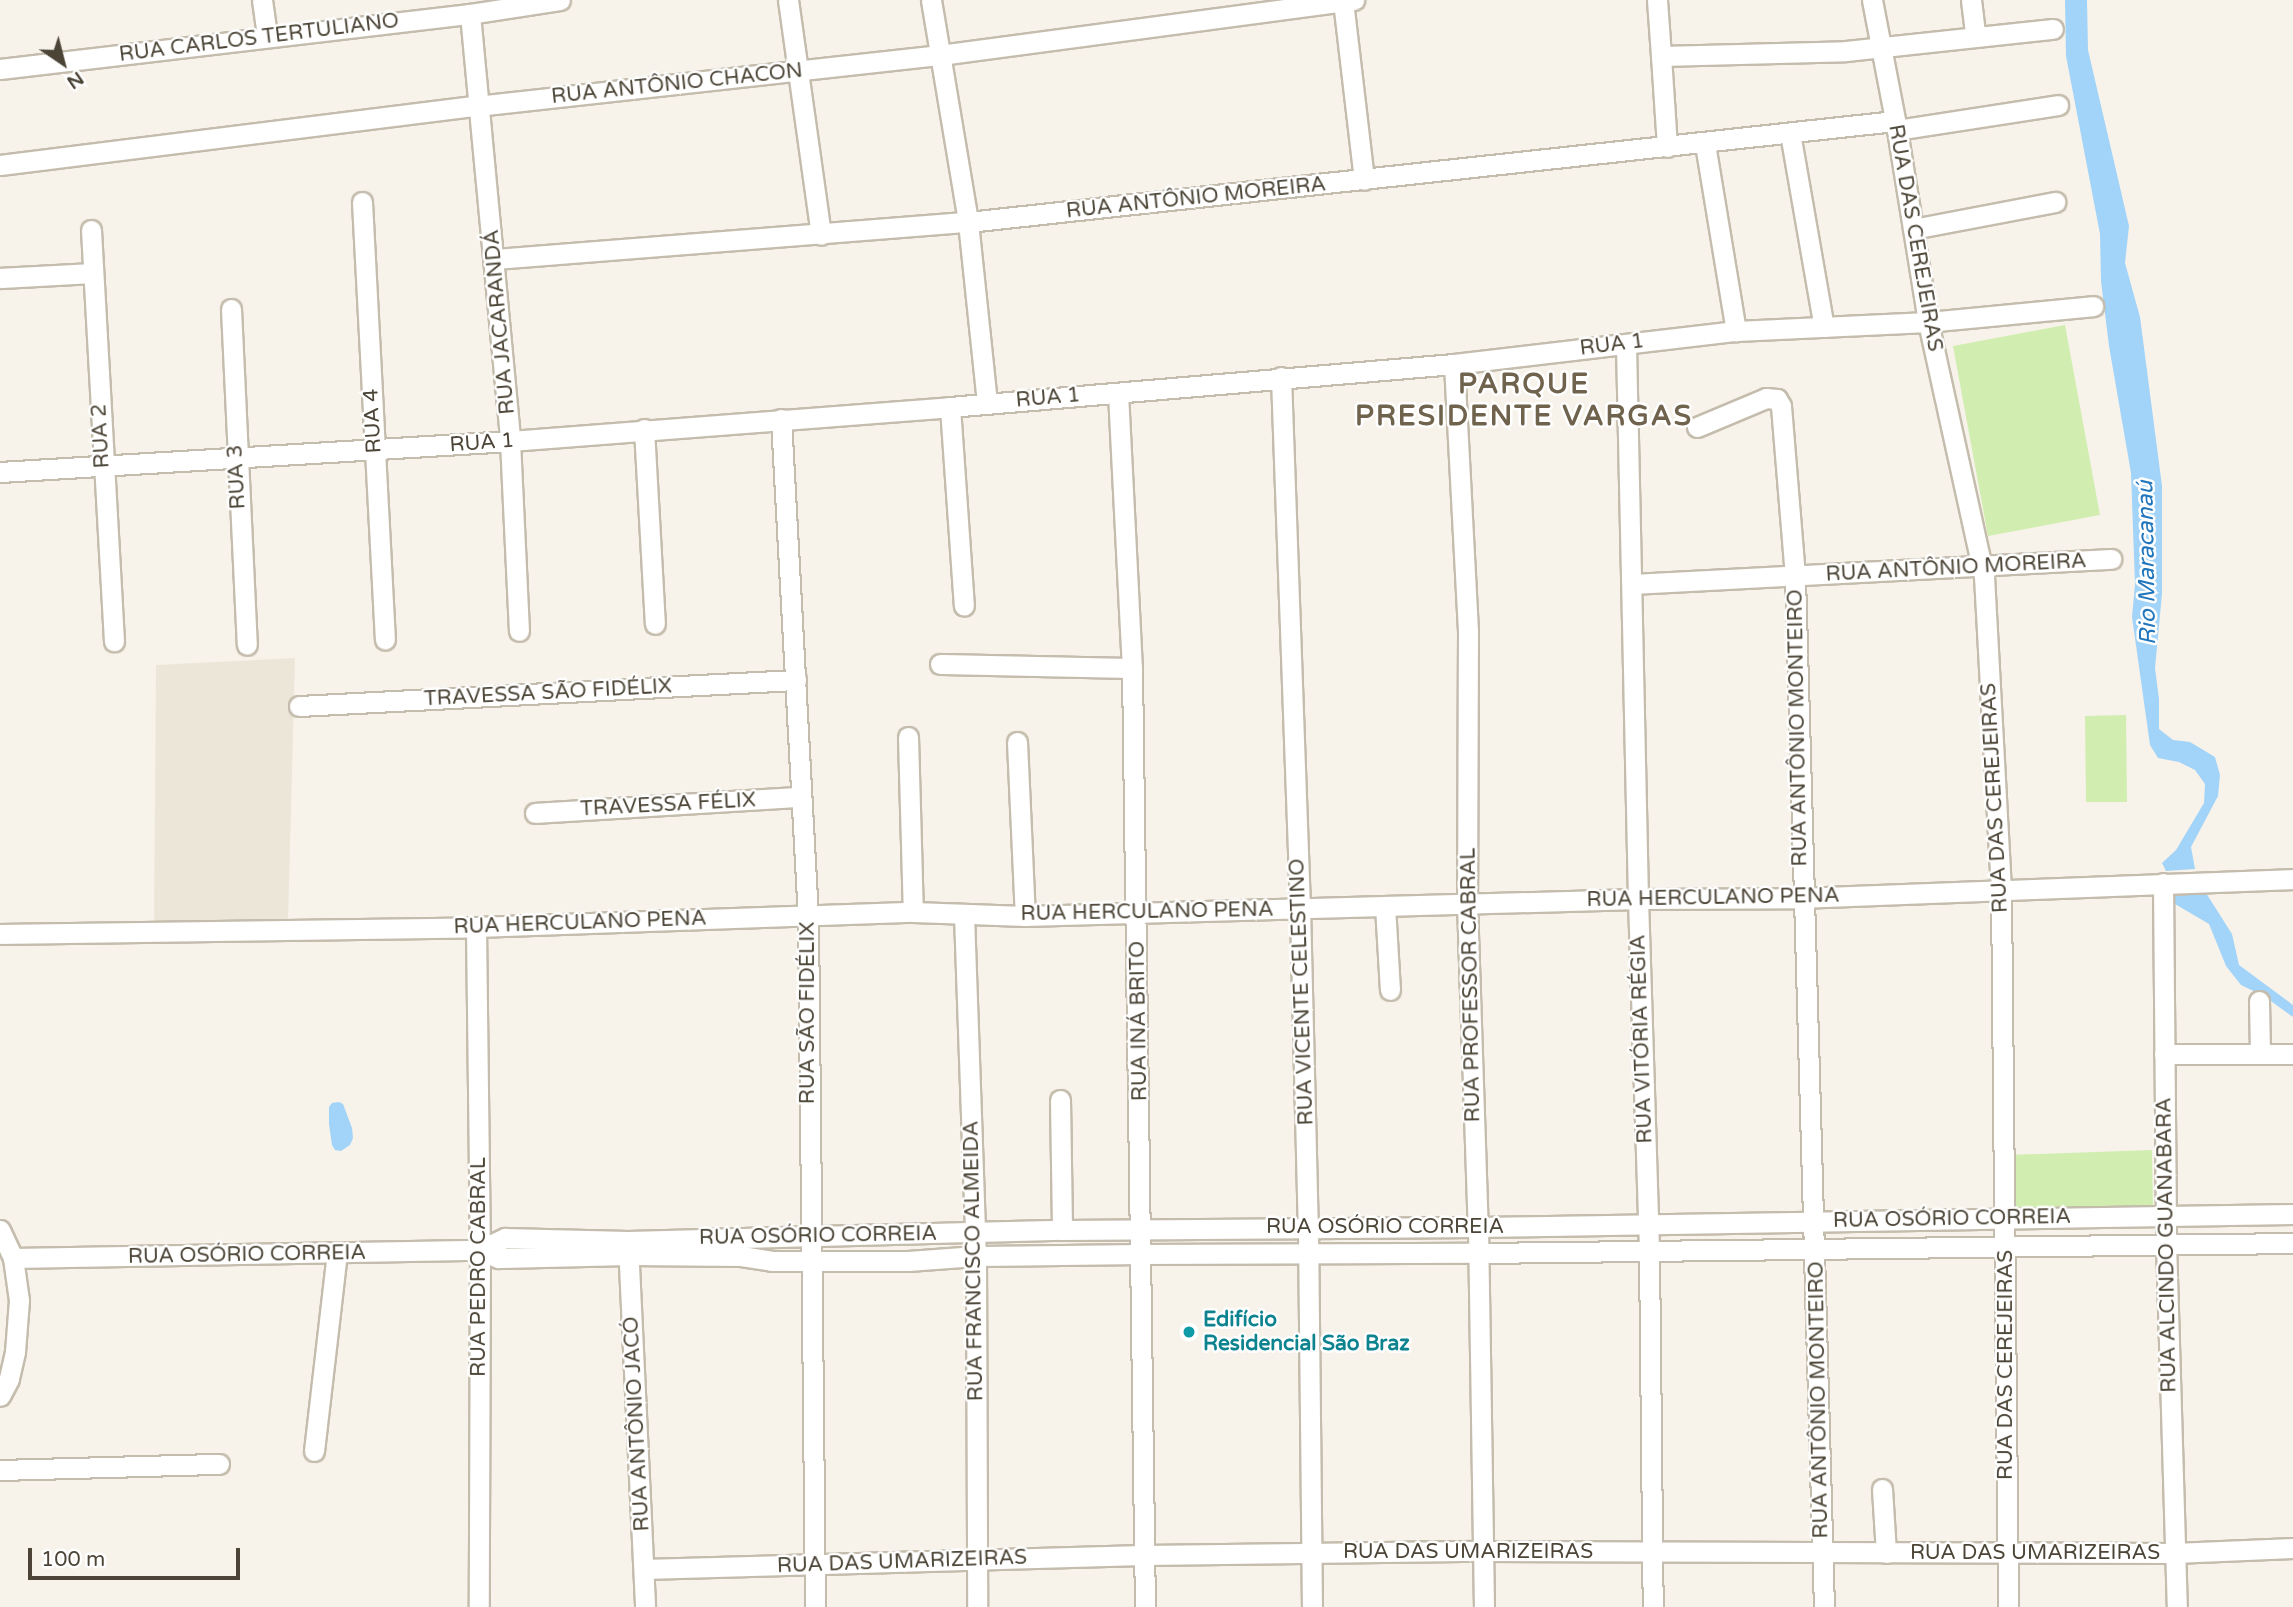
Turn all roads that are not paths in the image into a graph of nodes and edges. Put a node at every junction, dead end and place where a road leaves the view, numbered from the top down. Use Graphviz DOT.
graph roads {
  1 [pos="262,0"];
  2 [pos="560,0"];
  3 [pos="788,0"];
  4 [pos="930,0"];
  5 [pos="1657,0"];
  6 [pos="1872,0"];
  7 [pos="1971,0"];
  8 [pos="1349,1"];
  9 [pos="525,2"];
  10 [pos="470,14"];
  11 [pos="2053,29"];
  12 [pos="1975,35"];
  13 [pos="267,36"];
  14 [pos="1881,48"];
  15 [pos="940,55"];
  16 [pos="1661,56"];
  17 [pos="0,69"];
  18 [pos="795,71"];
  19 [pos="2058,105"];
  20 [pos="477,106"];
  21 [pos="1896,125"];
  22 [pos="1790,133"];
  23 [pos="1705,144"];
  24 [pos="1667,147"];
  25 [pos="0,165"];
  26 [pos="1364,180"];
  27 [pos="362,202"];
  28 [pos="2055,202"];
  29 [pos="968,222"];
  30 [pos="1913,229"];
  31 [pos="91,230"];
  32 [pos="821,235"];
  33 [pos="495,259"];
  34 [pos="93,273"];
  35 [pos="0,278"];
  36 [pos="2094,306"];
  37 [pos="231,309"];
  38 [pos="1928,323"];
  39 [pos="1824,327"];
  40 [pos="1736,331"];
  41 [pos="1626,345"];
  42 [pos="1454,364"];
  43 [pos="1281,377"];
  44 [pos="1118,393"];
  45 [pos="987,403"];
  46 [pos="950,407"];
  47 [pos="780,419"];
  48 [pos="1697,427"];
  49 [pos="644,429"];
  50 [pos="510,441"];
  51 [pos="374,449"];
  52 [pos="236,458"];
  53 [pos="103,467"];
  54 [pos="0,472"];
  55 [pos="2112,559"];
  56 [pos="1982,564"];
  57 [pos="1795,577"];
  58 [pos="1632,584"];
  59 [pos="964,606"];
  60 [pos="655,624"];
  61 [pos="519,631"];
  62 [pos="385,639"];
  63 [pos="114,641"];
  64 [pos="247,645"];
  65 [pos="940,664"];
  66 [pos="1132,668"];
  67 [pos="796,680"];
  68 [pos="299,706"];
  69 [pos="908,737"];
  70 [pos="1017,742"];
  71 [pos="800,797"];
  72 [pos="535,813"];
  73 [pos="2293,879"];
  74 [pos="2167,883"];
  75 [pos="2001,892"];
  76 [pos="1802,898"];
  77 [pos="1637,899"];
  78 [pos="1466,903"];
  79 [pos="1385,906"];
  80 [pos="1300,908"];
  81 [pos="914,912"];
  82 [pos="1137,912"];
  83 [pos="808,915"];
  84 [pos="964,915"];
  85 [pos="1025,916"];
  86 [pos="476,927"];
  87 [pos="0,934"];
  88 [pos="1390,990"];
  89 [pos="2259,1001"];
  90 [pos="2260,1053"];
  91 [pos="2164,1054"];
  92 [pos="2293,1054"];
  93 [pos="1060,1100"];
  94 [pos="2293,1213"];
  95 [pos="2166,1214"];
  96 [pos="2005,1219"];
  97 [pos="1815,1222"];
  98 [pos="1648,1225"];
  99 [pos="1308,1227"];
  100 [pos="1478,1227"];
  101 [pos="1141,1229"];
  102 [pos="0,1230"];
  103 [pos="1062,1230"];
  104 [pos="975,1233"];
  105 [pos="810,1236"];
  106 [pos="2166,1242"];
  107 [pos="2293,1242"];
  108 [pos="629,1248"];
  109 [pos="2006,1248"];
  110 [pos="1815,1249"];
  111 [pos="481,1250"];
  112 [pos="1649,1250"];
  113 [pos="1308,1252"];
  114 [pos="337,1253"];
  115 [pos="1478,1253"];
  116 [pos="1141,1254"];
  117 [pos="976,1256"];
  118 [pos="13,1258"];
  119 [pos="810,1260"];
  120 [pos="0,1396"];
  121 [pos="314,1451"];
  122 [pos="219,1464"];
  123 [pos="0,1470"];
  124 [pos="1881,1489"];
  125 [pos="2293,1548"];
  126 [pos="1483,1551"];
  127 [pos="1651,1551"];
  128 [pos="2006,1551"];
  129 [pos="1886,1553"];
  130 [pos="2174,1553"];
  131 [pos="1311,1554"];
  132 [pos="1823,1554"];
  133 [pos="1143,1555"];
  134 [pos="976,1558"];
  135 [pos="815,1565"];
  136 [pos="644,1569"];
  137 [pos="479,1607"];
  138 [pos="645,1607"];
  139 [pos="815,1607"];
  140 [pos="978,1607"];
  141 [pos="1145,1607"];
  142 [pos="1312,1607"];
  143 [pos="1484,1607"];
  144 [pos="1653,1607"];
  145 [pos="1824,1607"];
  146 [pos="2008,1607"];
  147 [pos="2177,1607"];
  1 -- 13 [label="street"];
  2 -- 9 [label="street, RUA CARLOS TERTULIANO"];
  3 -- 18 [label="street"];
  4 -- 15 [label="street"];
  5 -- 16 [label="street"];
  6 -- 14 [label="street, RUA DAS CEREJEIRAS"];
  7 -- 12 [label="street"];
  8 -- 15 [label="street, RUA ANTÔNIO CHACON"];
  8 -- 26 [label="street"];
  9 -- 10 [label="street, RUA CARLOS TERTULIANO"];
  10 -- 13 [label="street, RUA CARLOS TERTULIANO"];
  10 -- 20 [label="street, RUA JACARANDÁ"];
  11 -- 12 [label="street"];
  12 -- 14 [label="street"];
  13 -- 17 [label="street, RUA CARLOS TERTULIANO"];
  14 -- 16 [label="street"];
  14 -- 21 [label="street, RUA DAS CEREJEIRAS"];
  15 -- 18 [label="street, RUA ANTÔNIO CHACON"];
  15 -- 29 [label="street"];
  16 -- 24 [label="street"];
  18 -- 20 [label="street, RUA ANTÔNIO CHACON"];
  18 -- 32 [label="street"];
  19 -- 21 [label="street, RUA ANTÔNIO MOREIRA"];
  20 -- 25 [label="street, RUA ANTÔNIO CHACON"];
  20 -- 33 [label="street, RUA JACARANDÁ"];
  21 -- 22 [label="street, RUA ANTÔNIO MOREIRA"];
  21 -- 30 [label="street, RUA DAS CEREJEIRAS"];
  22 -- 23 [label="street, RUA ANTÔNIO MOREIRA"];
  22 -- 39 [label="street"];
  23 -- 24 [label="street, RUA ANTÔNIO MOREIRA"];
  23 -- 40 [label="street"];
  24 -- 26 [label="street, RUA ANTÔNIO MOREIRA"];
  26 -- 29 [label="street, RUA ANTÔNIO MOREIRA"];
  27 -- 51 [label="street, RUA 4"];
  28 -- 30 [label="street"];
  29 -- 32 [label="street, RUA ANTÔNIO MOREIRA"];
  29 -- 45 [label="street"];
  30 -- 38 [label="street, RUA DAS CEREJEIRAS"];
  31 -- 34 [label="street, RUA 2"];
  32 -- 33 [label="street, RUA ANTÔNIO MOREIRA"];
  33 -- 50 [label="street, RUA JACARANDÁ"];
  34 -- 35 [label="street"];
  34 -- 53 [label="street, RUA 2"];
  36 -- 38 [label="street, RUA 1"];
  37 -- 52 [label="street, RUA 3"];
  38 -- 39 [label="street, RUA 1"];
  38 -- 56 [label="street, RUA DAS CEREJEIRAS"];
  39 -- 40 [label="street, RUA 1"];
  40 -- 41 [label="street, RUA 1"];
  41 -- 42 [label="street, RUA 1"];
  41 -- 58 [label="street, RUA VITÓRIA RÉGIA"];
  42 -- 43 [label="street, RUA 1"];
  42 -- 78 [label="street, RUA PROFESSOR CABRAL"];
  43 -- 44 [label="street, RUA 1"];
  43 -- 80 [label="street, RUA VICENTE CELESTINO"];
  44 -- 45 [label="street, RUA 1"];
  44 -- 66 [label="street, RUA INÁ BRITO"];
  45 -- 46 [label="street, RUA 1"];
  46 -- 47 [label="street, RUA 1"];
  46 -- 59 [label="street"];
  47 -- 49 [label="street, RUA 1"];
  47 -- 67 [label="street, RUA SÃO FIDÉLIX"];
  48 -- 57 [label="street, RUA ANTÔNIO MONTEIRO"];
  49 -- 50 [label="street, RUA 1"];
  49 -- 60 [label="street"];
  50 -- 51 [label="street, RUA 1"];
  50 -- 61 [label="street, RUA JACARANDÁ"];
  51 -- 52 [label="street, RUA 1"];
  51 -- 62 [label="street, RUA 4"];
  52 -- 53 [label="street, RUA 1"];
  52 -- 64 [label="street, RUA 3"];
  53 -- 54 [label="street, RUA 1"];
  53 -- 63 [label="street, RUA 2"];
  55 -- 56 [label="street, RUA ANTÔNIO MOREIRA"];
  56 -- 57 [label="street, RUA ANTÔNIO MOREIRA"];
  56 -- 75 [label="street, RUA DAS CEREJEIRAS"];
  57 -- 58 [label="street, RUA ANTÔNIO MOREIRA"];
  57 -- 76 [label="street, RUA ANTÔNIO MONTEIRO"];
  58 -- 77 [label="street, RUA VITÓRIA RÉGIA"];
  65 -- 66 [label="street"];
  66 -- 82 [label="street, RUA INÁ BRITO"];
  67 -- 68 [label="street, TRAVESSA SÃO FIDÉLIX"];
  67 -- 71 [label="street, RUA SÃO FIDÉLIX"];
  69 -- 81 [label="street"];
  70 -- 85 [label="street"];
  71 -- 72 [label="street, TRAVESSA FÉLIX"];
  71 -- 83 [label="street, RUA SÃO FIDÉLIX"];
  73 -- 74 [label="street, RUA HERCULANO PENA"];
  74 -- 75 [label="street, RUA HERCULANO PENA"];
  74 -- 91 [label="street, RUA ALCINDO GUANABARA"];
  75 -- 76 [label="street, RUA HERCULANO PENA"];
  75 -- 96 [label="street, RUA DAS CEREJEIRAS"];
  76 -- 77 [label="street, RUA HERCULANO PENA"];
  76 -- 97 [label="street, RUA ANTÔNIO MONTEIRO"];
  77 -- 78 [label="street, RUA HERCULANO PENA"];
  77 -- 98 [label="street, RUA VITÓRIA RÉGIA"];
  78 -- 79 [label="street, RUA HERCULANO PENA"];
  78 -- 100 [label="street, RUA PROFESSOR CABRAL"];
  79 -- 80 [label="street, RUA HERCULANO PENA"];
  79 -- 88 [label="street"];
  80 -- 82 [label="street, RUA HERCULANO PENA"];
  80 -- 99 [label="street, RUA VICENTE CELESTINO"];
  81 -- 83 [label="street, RUA HERCULANO PENA"];
  81 -- 84 [label="street, RUA HERCULANO PENA"];
  82 -- 85 [label="street, RUA HERCULANO PENA"];
  82 -- 101 [label="street, RUA INÁ BRITO"];
  83 -- 86 [label="street, RUA HERCULANO PENA"];
  83 -- 105 [label="street, RUA SÃO FIDÉLIX"];
  84 -- 85 [label="street, RUA HERCULANO PENA"];
  84 -- 104 [label="street, RUA FRANCISCO ALMEIDA"];
  86 -- 87 [label="street, RUA HERCULANO PENA"];
  86 -- 111 [label="street, RUA PEDRO CABRAL"];
  89 -- 90 [label="street"];
  90 -- 91 [label="street"];
  90 -- 92 [label="street"];
  91 -- 95 [label="street, RUA ALCINDO GUANABARA"];
  93 -- 103 [label="street"];
  94 -- 95 [label="street, RUA OSÓRIO CORREIA"];
  95 -- 96 [label="street, RUA OSÓRIO CORREIA"];
  95 -- 106 [label="street, RUA ALCINDO GUANABARA"];
  96 -- 97 [label="street, RUA OSÓRIO CORREIA"];
  96 -- 109 [label="street, RUA DAS CEREJEIRAS"];
  97 -- 98 [label="street, RUA OSÓRIO CORREIA"];
  97 -- 110 [label="street, RUA ANTÔNIO MONTEIRO"];
  98 -- 100 [label="street, RUA OSÓRIO CORREIA"];
  98 -- 112 [label="street, RUA VITÓRIA RÉGIA"];
  99 -- 100 [label="street, RUA OSÓRIO CORREIA"];
  99 -- 101 [label="street, RUA OSÓRIO CORREIA"];
  99 -- 113 [label="street, RUA VICENTE CELESTINO"];
  100 -- 115 [label="street, RUA PROFESSOR CABRAL"];
  101 -- 103 [label="street, RUA OSÓRIO CORREIA"];
  101 -- 116 [label="street, RUA INÁ BRITO"];
  102 -- 118 [label="street"];
  103 -- 104 [label="street, RUA OSÓRIO CORREIA"];
  104 -- 105 [label="street, RUA OSÓRIO CORREIA"];
  104 -- 117 [label="street, RUA FRANCISCO ALMEIDA"];
  105 -- 108 [label="street, RUA OSÓRIO CORREIA"];
  105 -- 119 [label="street, RUA SÃO FIDÉLIX"];
  106 -- 107 [label="street, RUA OSÓRIO CORREIA"];
  106 -- 109 [label="street, RUA OSÓRIO CORREIA"];
  106 -- 130 [label="street, RUA ALCINDO GUANABARA"];
  108 -- 111 [label="street, RUA OSÓRIO CORREIA"];
  108 -- 119 [label="street, RUA OSÓRIO CORREIA"];
  108 -- 136 [label="street, RUA ANTÔNIO JACÓ"];
  109 -- 110 [label="street, RUA OSÓRIO CORREIA"];
  109 -- 128 [label="street, RUA DAS CEREJEIRAS"];
  110 -- 112 [label="street, RUA OSÓRIO CORREIA"];
  110 -- 132 [label="street, RUA ANTÔNIO MONTEIRO"];
  111 -- 114 [label="street, RUA OSÓRIO CORREIA"];
  111 -- 137 [label="street, RUA PEDRO CABRAL"];
  112 -- 115 [label="street, RUA OSÓRIO CORREIA"];
  112 -- 127 [label="street, RUA VITÓRIA RÉGIA"];
  113 -- 115 [label="street, RUA OSÓRIO CORREIA"];
  113 -- 116 [label="street, RUA OSÓRIO CORREIA"];
  113 -- 131 [label="street, RUA VICENTE CELESTINO"];
  114 -- 118 [label="street, RUA OSÓRIO CORREIA"];
  114 -- 121 [label="street"];
  115 -- 126 [label="street, RUA PROFESSOR CABRAL"];
  116 -- 117 [label="street, RUA OSÓRIO CORREIA"];
  116 -- 133 [label="street, RUA INÁ BRITO"];
  117 -- 119 [label="street, RUA OSÓRIO CORREIA"];
  117 -- 134 [label="street, RUA FRANCISCO ALMEIDA"];
  118 -- 120 [label="street"];
  119 -- 135 [label="street, RUA SÃO FIDÉLIX"];
  122 -- 123 [label="street"];
  124 -- 129 [label="street"];
  125 -- 130 [label="street, RUA DAS UMARIZEIRAS"];
  126 -- 127 [label="street, RUA DAS UMARIZEIRAS"];
  126 -- 131 [label="street, RUA DAS UMARIZEIRAS"];
  126 -- 143 [label="street, RUA PROFESSOR CABRAL"];
  127 -- 132 [label="street, RUA DAS UMARIZEIRAS"];
  127 -- 144 [label="street, RUA VITÓRIA RÉGIA"];
  128 -- 129 [label="street, RUA DAS UMARIZEIRAS"];
  128 -- 130 [label="street, RUA DAS UMARIZEIRAS"];
  128 -- 146 [label="street, RUA DAS CEREJEIRAS"];
  129 -- 132 [label="street, RUA DAS UMARIZEIRAS"];
  130 -- 147 [label="street, RUA ALCINDO GUANABARA"];
  131 -- 133 [label="street, RUA DAS UMARIZEIRAS"];
  131 -- 142 [label="street, RUA VICENTE CELESTINO"];
  132 -- 145 [label="street, RUA ANTÔNIO MONTEIRO"];
  133 -- 134 [label="street, RUA DAS UMARIZEIRAS"];
  133 -- 141 [label="street, RUA INÁ BRITO"];
  134 -- 135 [label="street, RUA DAS UMARIZEIRAS"];
  134 -- 140 [label="street, RUA FRANCISCO ALMEIDA"];
  135 -- 136 [label="street, RUA DAS UMARIZEIRAS"];
  135 -- 139 [label="street, RUA SÃO FIDÉLIX"];
  136 -- 138 [label="street, RUA ANTÔNIO JACÓ"];
}
